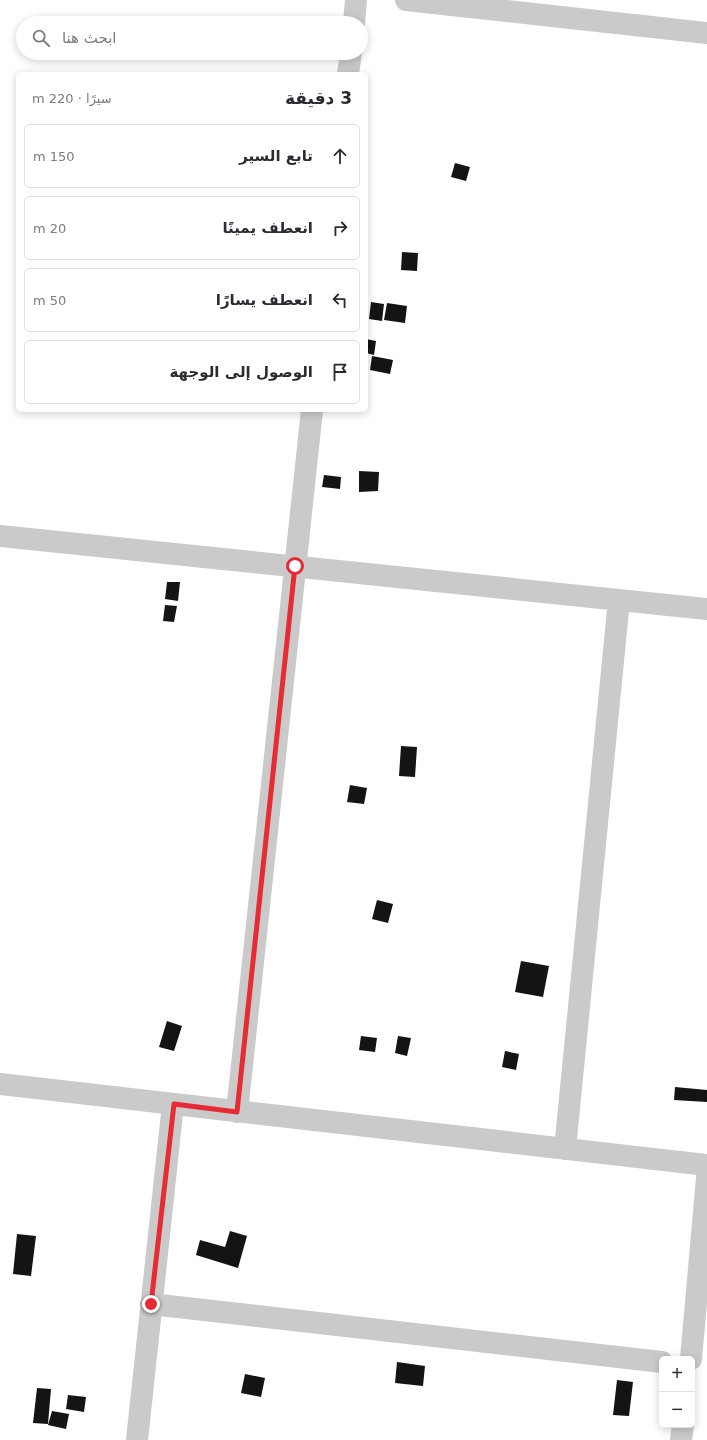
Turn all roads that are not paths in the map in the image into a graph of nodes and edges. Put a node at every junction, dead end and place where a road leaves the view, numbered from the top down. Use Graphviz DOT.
graph roads {
  1 [pos="356,0"];
  2 [pos="406,0"];
  3 [pos="355,16"];
  4 [pos="707,33"];
  5 [pos="349,60"];
  6 [pos="348,72"];
  7 [pos="312,412"];
  8 [pos="0,536"];
  9 [pos="295,566"];
  10 [pos="619,600"];
  11 [pos="707,608"];
  12 [pos="0,1084"];
  13 [pos="174,1104"];
  14 [pos="237,1112"];
  15 [pos="565,1149"];
  16 [pos="707,1165"];
  17 [pos="707,1178"];
  18 [pos="151,1304"];
  19 [pos="691,1356"];
  20 [pos="659,1362"];
  21 [pos="695,1365"];
  22 [pos="707,1367"];
  23 [pos="683,1428"];
  24 [pos="137,1440"];
  25 [pos="681,1440"];
  1 -- 3 [label="street"];
  2 -- 4 [label="street"];
  5 -- 6 [label="street"];
  7 -- 9 [label="street"];
  8 -- 9 [label="street"];
  9 -- 10 [label="street"];
  9 -- 14 [label="street"];
  10 -- 11 [label="street"];
  10 -- 15 [label="street"];
  12 -- 13 [label="street"];
  13 -- 14 [label="street"];
  13 -- 18 [label="street"];
  14 -- 15 [label="street"];
  15 -- 16 [label="street"];
  17 -- 19 [label="street"];
  18 -- 20 [label="street"];
  18 -- 24 [label="street"];
  21 -- 22 [label="street"];
  23 -- 25 [label="street"];
}
